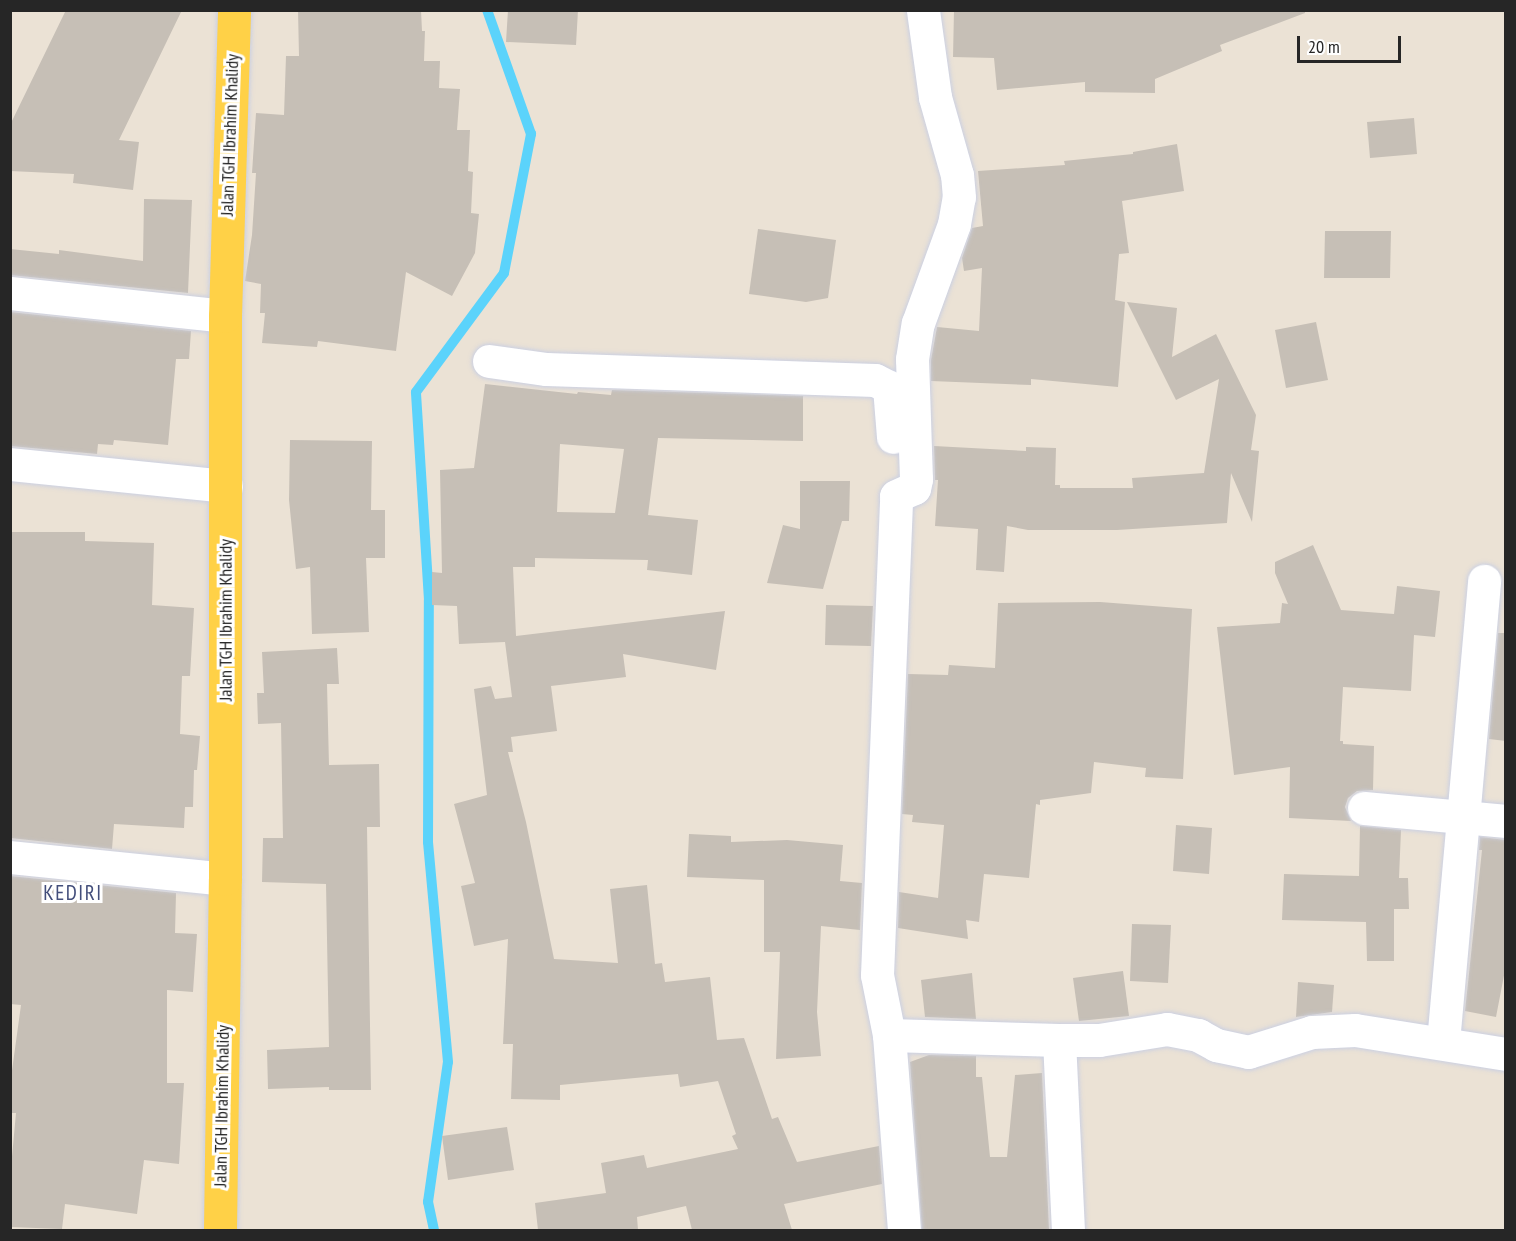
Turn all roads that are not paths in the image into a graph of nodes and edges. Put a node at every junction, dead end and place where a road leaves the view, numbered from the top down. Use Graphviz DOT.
graph roads {
  1 [pos="234,10"];
  2 [pos="923,10"];
  3 [pos="10,293"];
  4 [pos="225,316"];
  5 [pos="489,361"];
  6 [pos="10,464"];
  7 [pos="226,486"];
  8 [pos="896,496"];
  9 [pos="1484,581"];
  10 [pos="1364,808"];
  11 [pos="1463,816"];
  12 [pos="1506,821"];
  13 [pos="10,857"];
  14 [pos="225,879"];
  15 [pos="889,1035"];
  16 [pos="1059,1040"];
  17 [pos="1443,1042"];
  18 [pos="1506,1054"];
  19 [pos="220,1230"];
  20 [pos="904,1230"];
  21 [pos="1068,1230"];
  1 -- 4 [label="main road, Jalan TGH Ibrahim Khalidy"];
  2 -- 8 [label="street"];
  3 -- 4 [label="street"];
  4 -- 7 [label="main road, Jalan TGH Ibrahim Khalidy"];
  5 -- 8 [label="street"];
  6 -- 7 [label="street"];
  7 -- 14 [label="main road, Jalan TGH Ibrahim Khalidy"];
  8 -- 15 [label="street"];
  9 -- 11 [label="street"];
  10 -- 11 [label="street"];
  11 -- 12 [label="street"];
  11 -- 17 [label="street"];
  13 -- 14 [label="street"];
  14 -- 19 [label="main road, Jalan TGH Ibrahim Khalidy"];
  15 -- 16 [label="street"];
  15 -- 20 [label="street"];
  16 -- 17 [label="street"];
  16 -- 21 [label="street"];
  17 -- 18 [label="street"];
}
